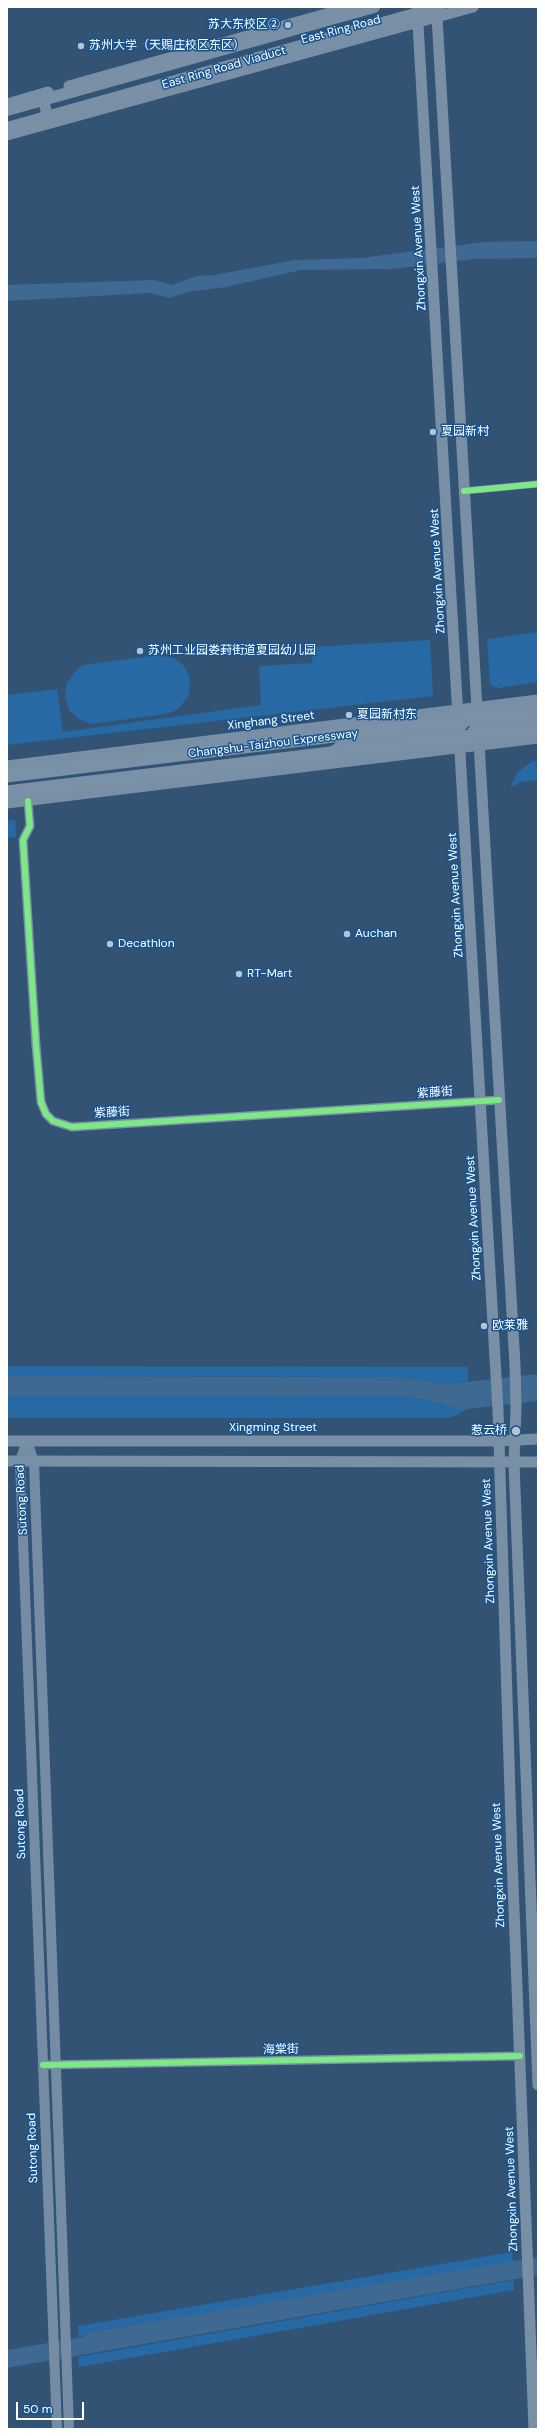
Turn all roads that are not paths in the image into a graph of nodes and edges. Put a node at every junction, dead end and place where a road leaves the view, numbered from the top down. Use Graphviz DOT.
graph roads {
  1 [pos="351,7"];
  2 [pos="374,7"];
  3 [pos="417,7"];
  4 [pos="430,7"];
  5 [pos="473,7"];
  6 [pos="438,12"];
  7 [pos="419,22"];
  8 [pos="42,94"];
  9 [pos="7,104"];
  10 [pos="7,110"];
  11 [pos="49,123"];
  12 [pos="7,128"];
  13 [pos="7,135"];
  14 [pos="452,281"];
  15 [pos="434,282"];
  16 [pos="538,484"];
  17 [pos="464,491"];
  18 [pos="538,700"];
  19 [pos="477,708"];
  20 [pos="459,711"];
  21 [pos="538,711"];
  22 [pos="538,718"];
  23 [pos="478,726"];
  24 [pos="460,728"];
  25 [pos="538,728"];
  26 [pos="538,738"];
  27 [pos="479,746"];
  28 [pos="461,748"];
  29 [pos="316,765"];
  30 [pos="7,766"];
  31 [pos="7,776"];
  32 [pos="7,792"];
  33 [pos="28,800"];
  34 [pos="7,803"];
  35 [pos="500,1100"];
  36 [pos="480,1101"];
  37 [pos="538,1439"];
  38 [pos="7,1441"];
  39 [pos="27,1441"];
  40 [pos="499,1441"];
  41 [pos="515,1441"];
  42 [pos="7,1461"];
  43 [pos="20,1462"];
  44 [pos="34,1462"];
  45 [pos="538,1462"];
  46 [pos="500,1463"];
  47 [pos="514,1463"];
  48 [pos="520,2056"];
  49 [pos="43,2065"];
  50 [pos="55,2065"];
  51 [pos="538,2086"];
  52 [pos="57,2429"];
  53 [pos="69,2429"];
  54 [pos="534,2429"];
  1 -- 8 [label="main road, East Ring Road"];
  2 -- 10 [label="highway, East Ring Road Viaduct"];
  3 -- 7 [label="main road, Zhongxin Avenue West"];
  4 -- 6 [label="main road"];
  5 -- 6 [label="main road, East Ring Road"];
  6 -- 7 [label="main road, East Ring Road"];
  6 -- 12 [label="highway, East Ring Road Viaduct"];
  6 -- 14 [label="main road"];
  7 -- 11 [label="main road, East Ring Road"];
  7 -- 15 [label="main road, Zhongxin Avenue West"];
  8 -- 9 [label="main road, East Ring Road"];
  8 -- 11 [label="main road"];
  11 -- 13 [label="main road, East Ring Road"];
  14 -- 15 [label="main road"];
  14 -- 17 [label="main road"];
  15 -- 20 [label="main road, Zhongxin Avenue West"];
  16 -- 17 [label="street"];
  17 -- 19 [label="main road"];
  18 -- 19 [label="main road, Xinghang Street"];
  19 -- 20 [label="main road, Xinghang Street"];
  19 -- 23 [label="main road"];
  19 -- 24 [label="main road"];
  20 -- 24 [label="main road, Zhongxin Avenue West"];
  20 -- 30 [label="main road, Xinghang Street"];
  21 -- 31 [label="highway, Changshu-Taizhou Expressway"];
  22 -- 23 [label="main road"];
  23 -- 27 [label="main road"];
  23 -- 28 [label="main road"];
  24 -- 28 [label="main road, Zhongxin Avenue West"];
  24 -- 29 [label="main road"];
  25 -- 32 [label="highway, Changshu-Taizhou Expressway"];
  26 -- 27 [label="main road"];
  27 -- 28 [label="main road"];
  27 -- 35 [label="main road"];
  28 -- 29 [label="main road"];
  28 -- 36 [label="main road, Zhongxin Avenue West"];
  29 -- 33 [label="main road"];
  33 -- 34 [label="main road"];
  33 -- 36 [label="street, 紫藤街"];
  35 -- 36 [label="street, 紫藤街"];
  35 -- 41 [label="main road"];
  36 -- 40 [label="main road, Zhongxin Avenue West"];
  37 -- 41 [label="main road, Xingming Street"];
  38 -- 39 [label="main road, Xingming Street"];
  39 -- 40 [label="main road, Xingming Street"];
  39 -- 43 [label="main road, Sutong Road"];
  39 -- 44 [label="main road, Sutong Road"];
  40 -- 41 [label="main road, Xingming Street"];
  40 -- 46 [label="main road, Zhongxin Avenue West"];
  41 -- 47 [label="main road"];
  42 -- 43 [label="main road"];
  43 -- 44 [label="main road"];
  43 -- 49 [label="main road, Sutong Road"];
  44 -- 46 [label="main road"];
  44 -- 50 [label="main road, Sutong Road"];
  45 -- 47 [label="main road"];
  46 -- 47 [label="main road"];
  46 -- 48 [label="main road, Zhongxin Avenue West"];
  47 -- 51 [label="main road"];
  48 -- 50 [label="street, 海棠街"];
  48 -- 54 [label="main road, Zhongxin Avenue West"];
  49 -- 50 [label="street, 海棠街"];
  49 -- 52 [label="main road, Sutong Road"];
  50 -- 53 [label="main road, Sutong Road"];
}
